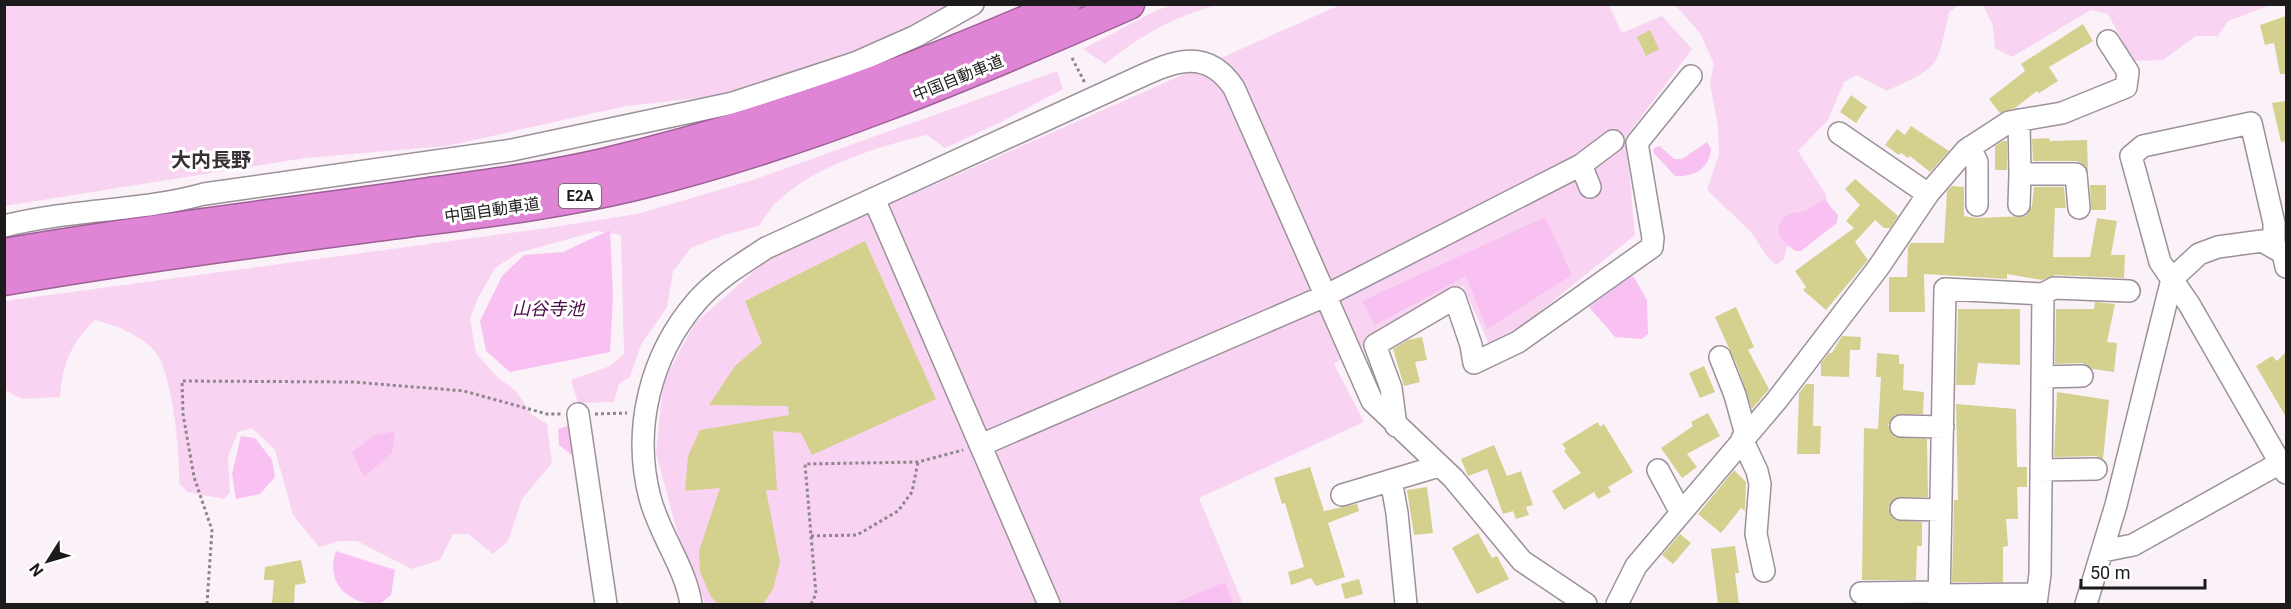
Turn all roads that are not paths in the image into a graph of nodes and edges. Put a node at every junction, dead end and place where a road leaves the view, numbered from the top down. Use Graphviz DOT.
graph roads {
  1 [pos="973,4"];
  2 [pos="1065,4"];
  3 [pos="1129,4"];
  4 [pos="2108,41"];
  5 [pos="1691,76"];
  6 [pos="2019,120"];
  7 [pos="1839,133"];
  8 [pos="1613,141"];
  9 [pos="1970,147"];
  10 [pos="1581,165"];
  11 [pos="2020,174"];
  12 [pos="1590,187"];
  13 [pos="1928,194"];
  14 [pos="874,200"];
  15 [pos="1977,205"];
  16 [pos="2019,205"];
  17 [pos="2079,208"];
  18 [pos="4,226"];
  19 [pos="2274,246"];
  20 [pos="4,254"];
  21 [pos="2286,267"];
  22 [pos="2172,279"];
  23 [pos="4,280"];
  24 [pos="2129,291"];
  25 [pos="2043,294"];
  26 [pos="1325,296"];
  27 [pos="1720,357"];
  28 [pos="2082,376"];
  29 [pos="2042,377"];
  30 [pos="578,414"];
  31 [pos="1396,426"];
  32 [pos="1902,426"];
  33 [pos="1942,427"];
  34 [pos="1744,437"];
  35 [pos="981,445"];
  36 [pos="1439,466"];
  37 [pos="2283,468"];
  38 [pos="2096,469"];
  39 [pos="1658,470"];
  40 [pos="2041,470"];
  41 [pos="1391,480"];
  42 [pos="1342,495"];
  43 [pos="1901,509"];
  44 [pos="1941,510"];
  45 [pos="1680,511"];
  46 [pos="2103,551"];
  47 [pos="1764,571"];
  48 [pos="1861,593"];
  49 [pos="1939,597"];
  50 [pos="2036,599"];
  51 [pos="606,604"];
  52 [pos="691,604"];
  53 [pos="1049,604"];
  54 [pos="1406,604"];
  55 [pos="1586,604"];
  56 [pos="1617,604"];
  57 [pos="2086,604"];
  1 -- 18 [label="street"];
  2 -- 20 [label="highway, 中国自動車道 / E2A"];
  3 -- 23 [label="highway, 中国自動車道 / E2A"];
  4 -- 6 [label="street"];
  5 -- 31 [label="street"];
  6 -- 9 [label="street"];
  6 -- 11 [label="street"];
  7 -- 13 [label="street"];
  8 -- 10 [label="street"];
  9 -- 13 [label="street"];
  9 -- 15 [label="street"];
  10 -- 12 [label="street"];
  10 -- 26 [label="street"];
  11 -- 16 [label="street"];
  11 -- 17 [label="street"];
  13 -- 34 [label="street"];
  14 -- 26 [label="street"];
  14 -- 35 [label="street"];
  14 -- 52 [label="street"];
  19 -- 21 [label="street"];
  19 -- 22 [label="street"];
  19 -- 22 [label="street"];
  22 -- 37 [label="street"];
  22 -- 46 [label="street"];
  24 -- 25 [label="street"];
  25 -- 29 [label="street"];
  25 -- 33 [label="street"];
  26 -- 31 [label="street"];
  26 -- 35 [label="street"];
  27 -- 34 [label="street"];
  28 -- 29 [label="street"];
  29 -- 40 [label="street"];
  30 -- 51 [label="street"];
  31 -- 36 [label="street"];
  32 -- 33 [label="street"];
  33 -- 44 [label="street"];
  34 -- 45 [label="street"];
  34 -- 47 [label="street"];
  35 -- 53 [label="street"];
  36 -- 41 [label="street"];
  36 -- 55 [label="street"];
  37 -- 46 [label="street"];
  38 -- 40 [label="street"];
  39 -- 45 [label="street"];
  40 -- 50 [label="street"];
  41 -- 42 [label="street"];
  41 -- 54 [label="street"];
  43 -- 44 [label="street"];
  44 -- 49 [label="street"];
  45 -- 56 [label="street"];
  46 -- 57 [label="street"];
  48 -- 49 [label="street"];
  49 -- 50 [label="street"];
}
